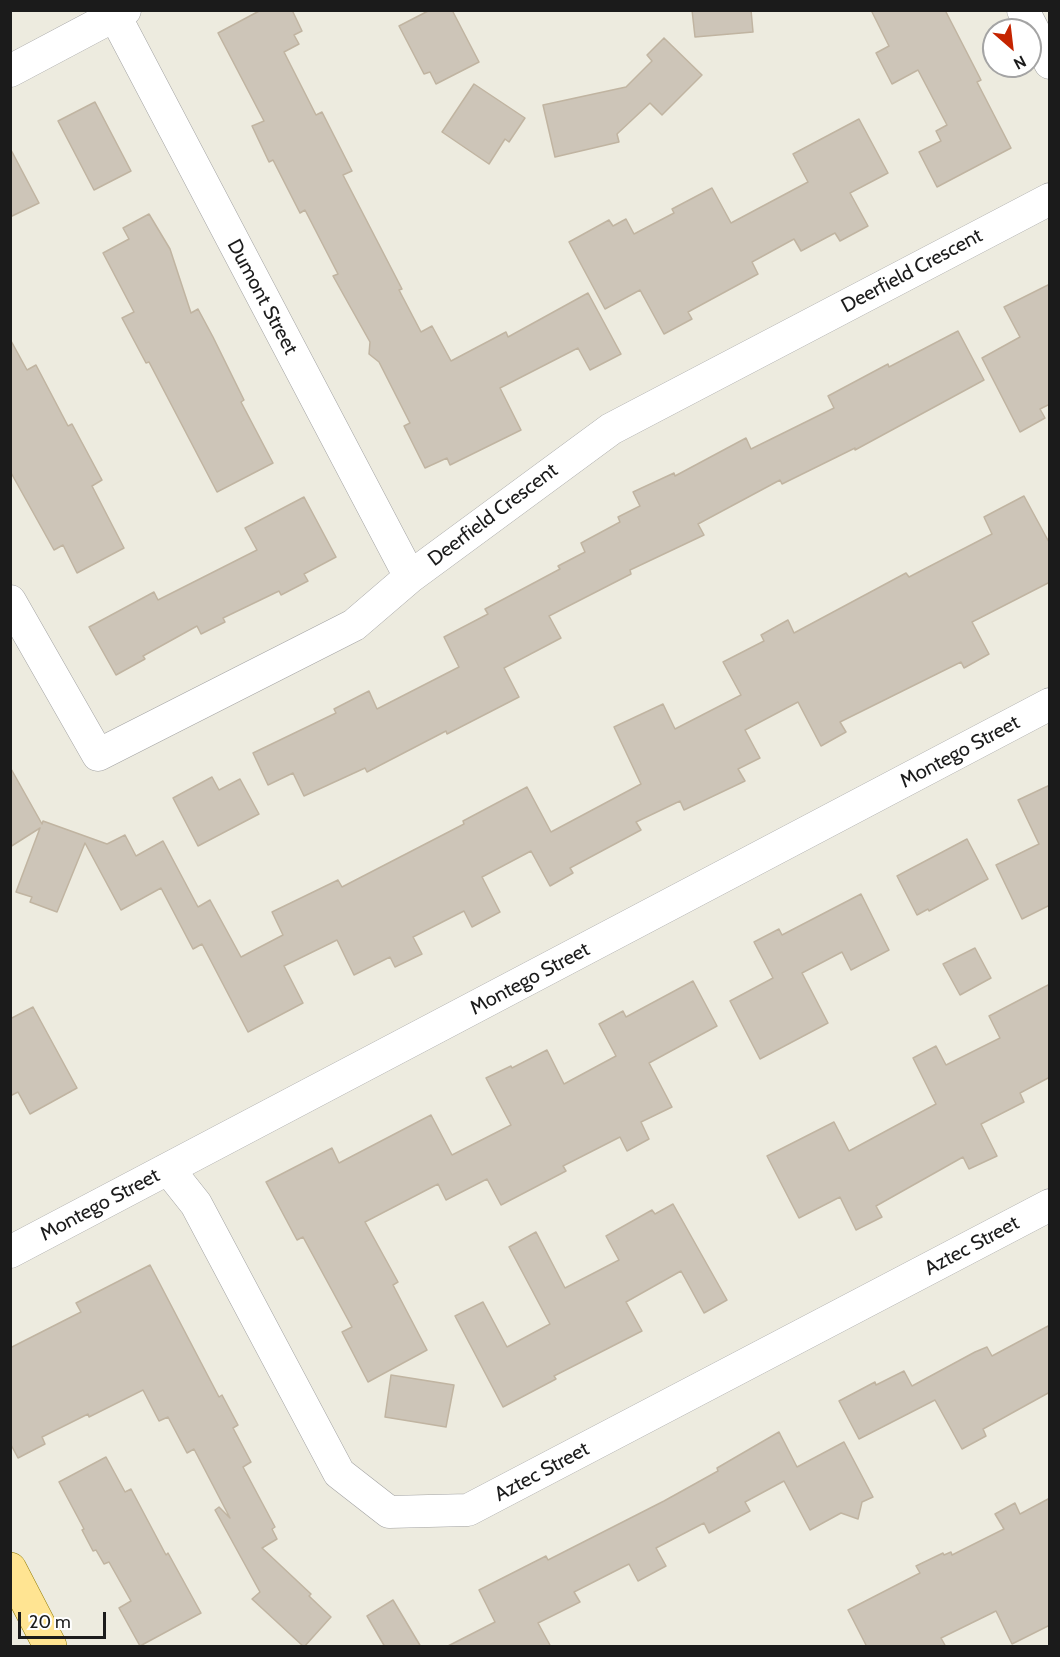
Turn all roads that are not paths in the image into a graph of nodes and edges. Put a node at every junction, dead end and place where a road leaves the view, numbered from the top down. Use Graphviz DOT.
graph roads {
  1 [pos="1023,10"];
  2 [pos="120,13"];
  3 [pos="1050,63"];
  4 [pos="10,72"];
  5 [pos="1050,199"];
  6 [pos="410,577"];
  7 [pos="10,601"];
  8 [pos="1050,704"];
  9 [pos="169,1170"];
  10 [pos="1050,1205"];
  11 [pos="10,1252"];
  12 [pos="10,1569"];
  13 [pos="50,1647"];
  1 -- 3 [label="street"];
  2 -- 4 [label="street"];
  2 -- 6 [label="street, Dumont Street"];
  5 -- 6 [label="street, Deerfield Crescent"];
  6 -- 7 [label="street, Deerfield Crescent"];
  8 -- 9 [label="street, Montego Street"];
  9 -- 10 [label="street, Aztec Street"];
  9 -- 11 [label="street, Montego Street"];
  12 -- 13 [label="main road"];
}
